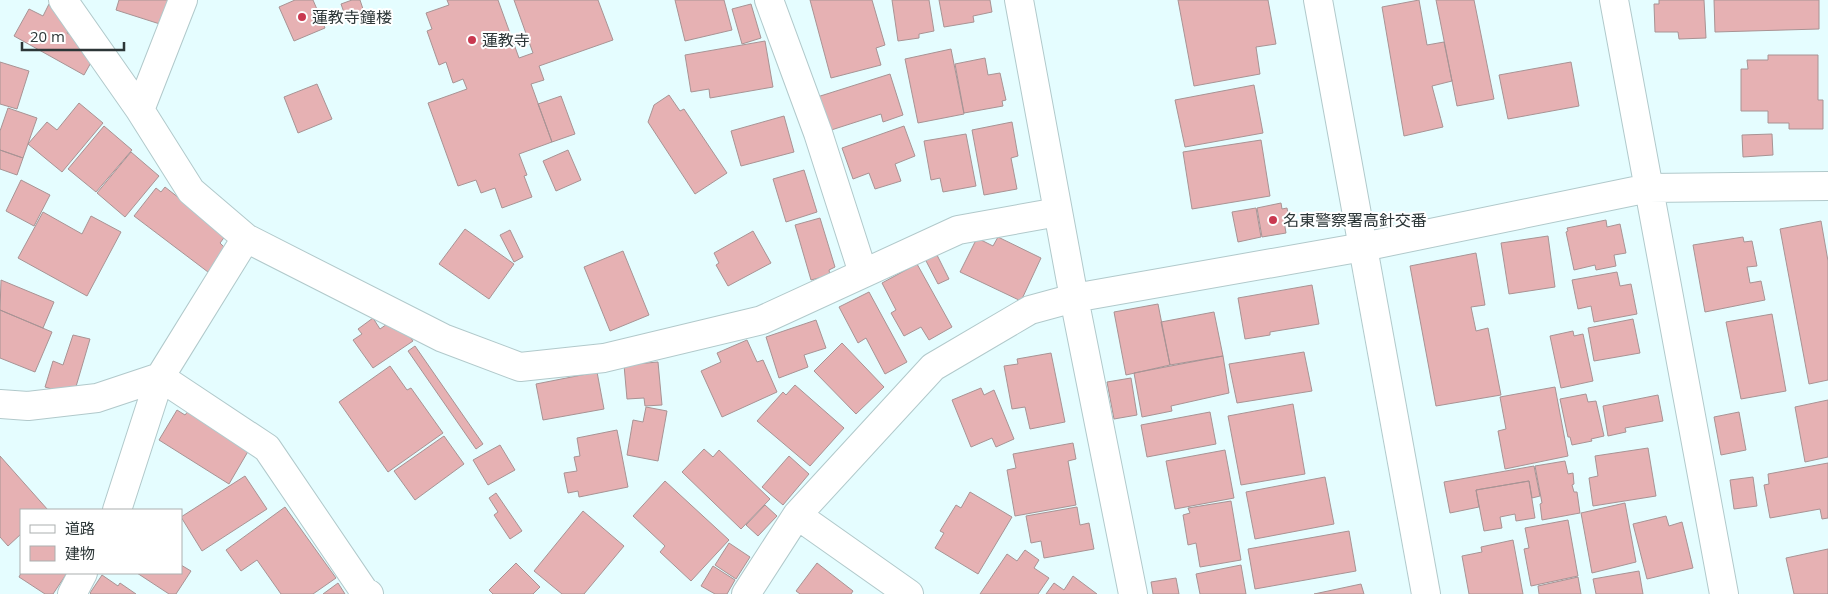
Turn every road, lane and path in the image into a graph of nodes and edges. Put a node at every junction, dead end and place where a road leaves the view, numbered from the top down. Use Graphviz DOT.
graph roads {
  1 [pos="63,0"];
  2 [pos="183,0"];
  3 [pos="769,0"];
  4 [pos="1019,0"];
  5 [pos="1318,0"];
  6 [pos="1614,0"];
  7 [pos="140,110"];
  8 [pos="1828,186"];
  9 [pos="1649,188"];
  10 [pos="1058,212"];
  11 [pos="246,238"];
  12 [pos="1363,246"];
  13 [pos="863,273"];
  14 [pos="1074,298"];
  15 [pos="160,376"];
  16 [pos="0,404"];
  17 [pos="117,509"];
  18 [pos="797,515"];
  19 [pos="82,574"];
  20 [pos="365,593"];
  21 [pos="72,594"];
  22 [pos="746,594"];
  23 [pos="909,594"];
  24 [pos="1133,594"];
  25 [pos="1426,594"];
  26 [pos="1724,594"];
  1 -- 7 [label="street"];
  2 -- 7 [label="street"];
  3 -- 13 [label="street"];
  4 -- 10 [label="street"];
  5 -- 12 [label="street"];
  6 -- 9 [label="street"];
  7 -- 11 [label="street"];
  8 -- 9 [label="street"];
  9 -- 12 [label="street"];
  9 -- 26 [label="street"];
  10 -- 13 [label="street"];
  10 -- 14 [label="street"];
  11 -- 13 [label="street"];
  11 -- 15 [label="street"];
  12 -- 14 [label="street"];
  12 -- 25 [label="street"];
  14 -- 18 [label="street"];
  14 -- 24 [label="street"];
  15 -- 16 [label="street"];
  15 -- 17 [label="street"];
  15 -- 20 [label="street"];
  18 -- 22 [label="street"];
  18 -- 23 [label="street"];
  19 -- 21 [label="street"];
}
